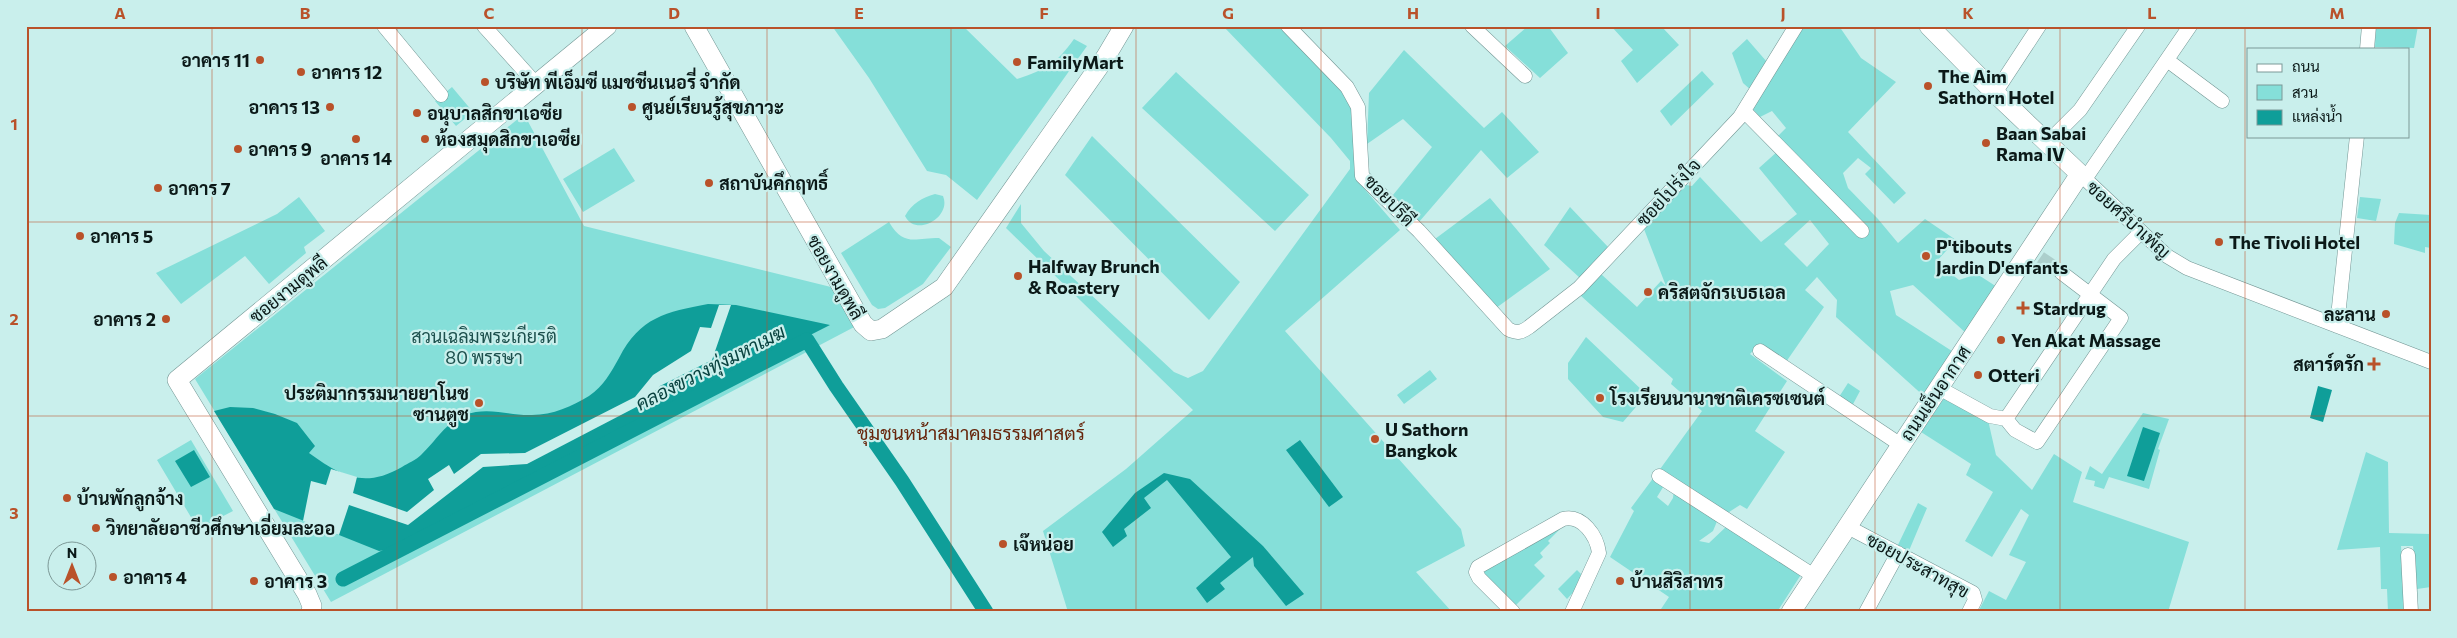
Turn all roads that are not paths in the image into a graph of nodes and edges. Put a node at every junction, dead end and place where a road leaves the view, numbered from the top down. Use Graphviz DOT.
graph roads {
  1 [pos="384,26"];
  2 [pos="484,26"];
  3 [pos="607,26"];
  4 [pos="694,26"];
  5 [pos="1124,26"];
  6 [pos="1288,26"];
  7 [pos="1472,26"];
  8 [pos="1929,26"];
  9 [pos="2039,26"];
  10 [pos="2138,26"];
  11 [pos="2190,26"];
  12 [pos="2369,26"];
  13 [pos="1795,27"];
  14 [pos="2367,48"];
  15 [pos="2167,60"];
  16 [pos="1525,76"];
  17 [pos="536,84"];
  18 [pos="1995,93"];
  19 [pos="441,94"];
  20 [pos="2222,101"];
  21 [pos="1744,110"];
  22 [pos="2357,138"];
  23 [pos="2047,143"];
  24 [pos="2083,176"];
  25 [pos="1862,232"];
  26 [pos="2141,232"];
  27 [pos="2062,273"];
  28 [pos="2091,294"];
  29 [pos="2337,326"];
  30 [pos="1514,332"];
  31 [pos="1760,351"];
  32 [pos="2431,362"];
  33 [pos="1939,388"];
  34 [pos="2006,419"];
  35 [pos="1900,445"];
  36 [pos="1659,476"];
  37 [pos="1846,526"];
  38 [pos="1898,553"];
  39 [pos="2408,555"];
  40 [pos="1814,576"];
  41 [pos="311,612"];
  42 [pos="1513,612"];
  43 [pos="1572,612"];
  44 [pos="1791,612"];
  45 [pos="1866,612"];
  46 [pos="1969,612"];
  47 [pos="2412,612"];
  1 -- 19 [label="street"];
  2 -- 17 [label="street"];
  3 -- 17 [label="street, ซอยงามดูพลี"];
  4 -- 5 [label="street, ซอยงามดูพลี"];
  6 -- 30 [label="street, ซอยปรีดี"];
  7 -- 16 [label="street"];
  8 -- 18 [label="street, ซอยศรีบำเพ็ญ"];
  9 -- 18 [label="street"];
  10 -- 23 [label="street"];
  11 -- 15 [label="street"];
  12 -- 14 [label="street"];
  13 -- 21 [label="street, ซอยโปร่งใจ"];
  15 -- 20 [label="street"];
  15 -- 24 [label="street"];
  17 -- 41 [label="street, ซอยงามดูพลี"];
  18 -- 23 [label="street, ซอยศรีบำเพ็ญ"];
  21 -- 25 [label="street"];
  21 -- 30 [label="street, ซอยโปร่งใจ"];
  22 -- 29 [label="street"];
  23 -- 24 [label="street, ซอยศรีบำเพ็ญ"];
  24 -- 26 [label="street, ซอยศรีบำเพ็ญ"];
  24 -- 33 [label="street, ถนนเย็นอากาศ"];
  26 -- 28 [label="street"];
  26 -- 29 [label="street, ซอยศรีบำเพ็ญ"];
  27 -- 28 [label="street"];
  28 -- 34 [label="street"];
  28 -- 34 [label="street"];
  29 -- 32 [label="street, ซอยศรีบำเพ็ญ"];
  31 -- 35 [label="street"];
  33 -- 34 [label="street"];
  33 -- 35 [label="street, ถนนเย็นอากาศ"];
  35 -- 37 [label="street, ถนนเย็นอากาศ"];
  36 -- 40 [label="street"];
  37 -- 38 [label="street, ซอยประสาทสุข"];
  37 -- 40 [label="street, ถนนเย็นอากาศ"];
  38 -- 45 [label="street"];
  38 -- 46 [label="street, ซอยประสาทสุข"];
  39 -- 47 [label="street"];
  40 -- 44 [label="street, ถนนเย็นอากาศ"];
  42 -- 43 [label="street"];
}
